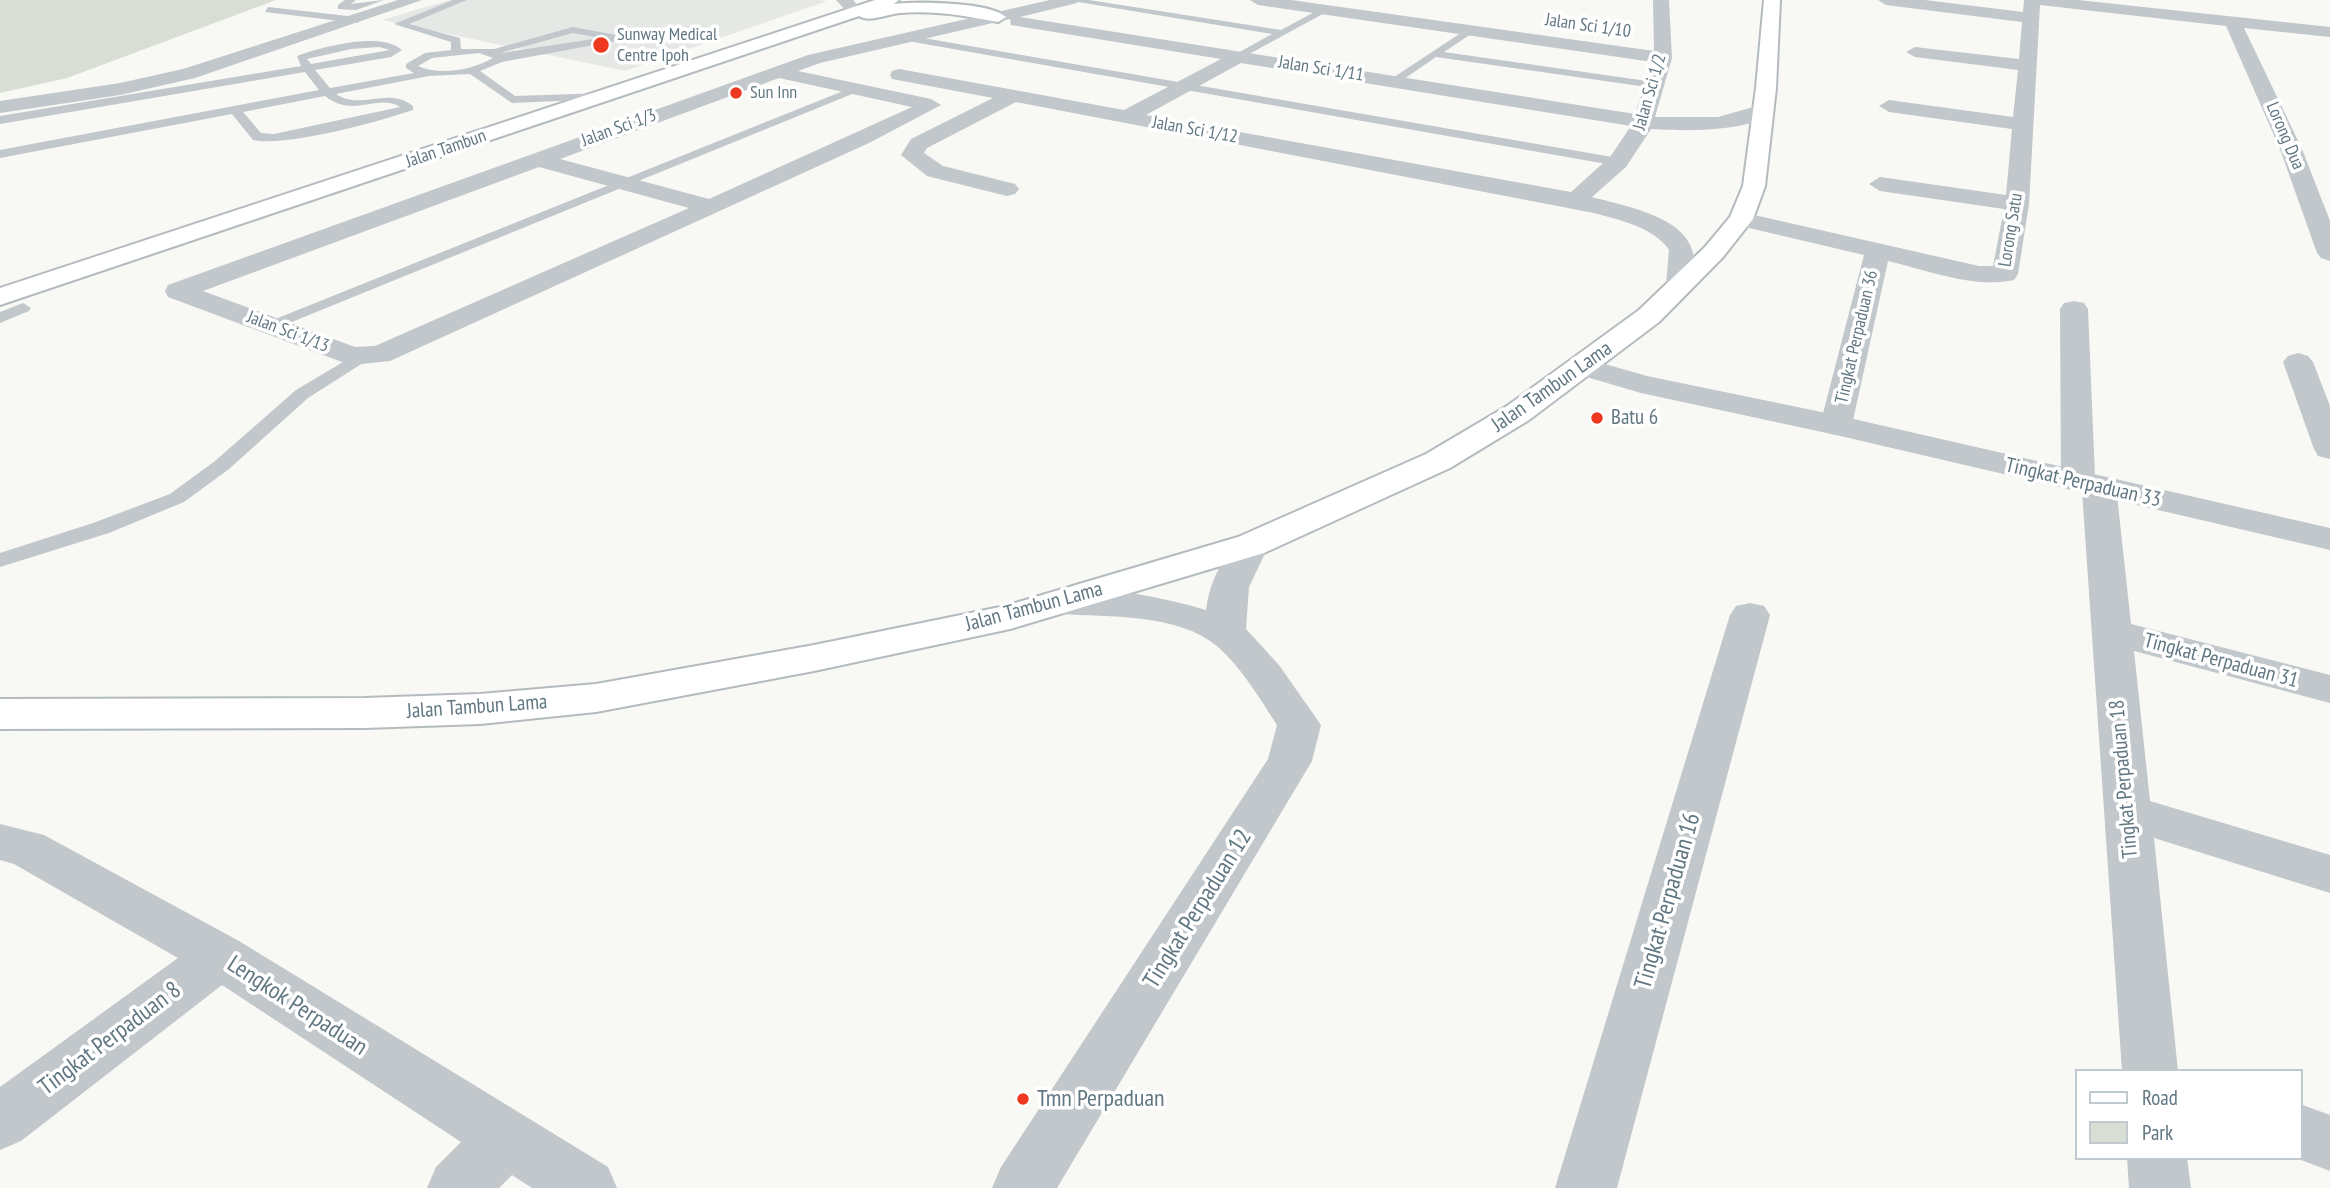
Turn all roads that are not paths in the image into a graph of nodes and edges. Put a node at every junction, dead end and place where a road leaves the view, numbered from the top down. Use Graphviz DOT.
graph roads {
  1 [pos="351,0"];
  2 [pos="379,0"];
  3 [pos="414,0"];
  4 [pos="462,0"];
  5 [pos="891,0"];
  6 [pos="1071,0"];
  7 [pos="1258,0"];
  8 [pos="1661,0"];
  9 [pos="1772,0"];
  10 [pos="1886,0"];
  11 [pos="850,6"];
  12 [pos="2033,6"];
  13 [pos="1325,9"];
  14 [pos="268,10"];
  15 [pos="998,18"];
  16 [pos="357,20"];
  17 [pos="2233,22"];
  18 [pos="1470,30"];
  19 [pos="2330,32"];
  20 [pos="1283,33"];
  21 [pos="437,34"];
  22 [pos="411,38"];
  23 [pos="906,38"];
  24 [pos="398,41"];
  25 [pos="753,47"];
  26 [pos="456,51"];
  27 [pos="1915,52"];
  28 [pos="1434,54"];
  29 [pos="496,55"];
  30 [pos="1240,56"];
  31 [pos="814,58"];
  32 [pos="1663,58"];
  33 [pos="2027,66"];
  34 [pos="309,67"];
  35 [pos="472,70"];
  36 [pos="777,72"];
  37 [pos="430,73"];
  38 [pos="869,76"];
  39 [pos="1394,81"];
  40 [pos="1654,85"];
  41 [pos="1184,86"];
  42 [pos="328,92"];
  43 [pos="605,96"];
  44 [pos="1013,96"];
  45 [pos="512,100"];
  46 [pos="1889,106"];
  47 [pos="235,110"];
  48 [pos="1764,110"];
  49 [pos="1125,118"];
  50 [pos="0,120"];
  51 [pos="1644,122"];
  52 [pos="517,125"];
  53 [pos="2024,125"];
  54 [pos="16,128"];
  55 [pos="0,154"];
  56 [pos="536,159"];
  57 [pos="1619,162"];
  58 [pos="623,183"];
  59 [pos="1880,184"];
  60 [pos="1007,189"];
  61 [pos="1576,200"];
  62 [pos="2017,204"];
  63 [pos="712,207"];
  64 [pos="1736,224"];
  65 [pos="1878,249"];
  66 [pos="2330,253"];
  67 [pos="1679,286"];
  68 [pos="178,291"];
  69 [pos="2074,309"];
  70 [pos="6,310"];
  71 [pos="271,324"];
  72 [pos="360,357"];
  73 [pos="2298,362"];
  74 [pos="1584,367"];
  75 [pos="1836,425"];
  76 [pos="2330,449"];
  77 [pos="2089,484"];
  78 [pos="2330,539"];
  79 [pos="1251,545"];
  80 [pos="0,559"];
  81 [pos="1059,602"];
  82 [pos="1750,615"];
  83 [pos="2111,632"];
  84 [pos="1226,633"];
  85 [pos="2330,690"];
  86 [pos="0,714"];
  87 [pos="2127,812"];
  88 [pos="0,842"];
  89 [pos="2330,874"];
  90 [pos="220,956"];
  91 [pos="2150,1069"];
  92 [pos="0,1122"];
  93 [pos="2302,1133"];
  94 [pos="505,1139"];
  95 [pos="2330,1143"];
  96 [pos="2157,1160"];
  97 [pos="458,1188"];
  98 [pos="586,1188"];
  99 [pos="1023,1188"];
  100 [pos="1587,1188"];
  101 [pos="2160,1188"];
  1 -- 2 [label="lane"];
  3 -- 16 [label="street"];
  4 -- 21 [label="lane"];
  5 -- 11 [label="main road, Jalan Tambun"];
  6 -- 15 [label="street, Jalan Sci 1/3"];
  6 -- 20 [label="lane"];
  7 -- 13 [label="street, Jalan Sci 1/10"];
  8 -- 32 [label="street, Jalan Sci 1/2"];
  9 -- 48 [label="main road, Jalan Tambun Lama"];
  10 -- 12 [label="street"];
  11 -- 25 [label="main road, Jalan Tambun"];
  12 -- 17 [label="street"];
  12 -- 33 [label="street, Lorong Satu"];
  13 -- 18 [label="street, Jalan Sci 1/10"];
  13 -- 20 [label="lane"];
  14 -- 16 [label="lane"];
  15 -- 23 [label="street, Jalan Sci 1/3"];
  15 -- 25 [label="main road"];
  15 -- 30 [label="street, Jalan Sci 1/11"];
  16 -- 54 [label="street"];
  17 -- 19 [label="street"];
  17 -- 66 [label="street, Lorong Dua"];
  18 -- 28 [label="lane"];
  18 -- 32 [label="street, Jalan Sci 1/10"];
  20 -- 30 [label="lane"];
  21 -- 22 [label="lane"];
  21 -- 26 [label="lane"];
  23 -- 31 [label="street, Jalan Sci 1/3"];
  23 -- 41 [label="lane"];
  24 -- 34 [label="lane"];
  25 -- 43 [label="main road, Jalan Tambun"];
  26 -- 29 [label="lane"];
  26 -- 37 [label="lane"];
  27 -- 33 [label="street"];
  28 -- 39 [label="lane"];
  28 -- 40 [label="lane"];
  29 -- 29 [label="lane"];
  29 -- 35 [label="lane"];
  30 -- 39 [label="street, Jalan Sci 1/11"];
  30 -- 41 [label="street"];
  31 -- 36 [label="street, Jalan Sci 1/3"];
  31 -- 38 [label="street, Jalan Sci 1/12"];
  32 -- 40 [label="street, Jalan Sci 1/2"];
  33 -- 53 [label="street, Lorong Satu"];
  34 -- 42 [label="lane"];
  34 -- 54 [label="lane"];
  35 -- 37 [label="lane"];
  35 -- 45 [label="lane"];
  36 -- 38 [label="street"];
  36 -- 56 [label="street, Jalan Sci 1/3"];
  37 -- 42 [label="lane"];
  38 -- 44 [label="street, Jalan Sci 1/12"];
  38 -- 58 [label="lane"];
  38 -- 63 [label="street"];
  39 -- 51 [label="street, Jalan Sci 1/11"];
  40 -- 51 [label="street, Jalan Sci 1/2"];
  41 -- 49 [label="street"];
  41 -- 57 [label="lane"];
  42 -- 47 [label="lane"];
  42 -- 47 [label="lane"];
  43 -- 45 [label="lane"];
  43 -- 52 [label="main road, Jalan Tambun"];
  44 -- 49 [label="street, Jalan Sci 1/12"];
  44 -- 60 [label="street"];
  45 -- 52 [label="lane"];
  46 -- 53 [label="street"];
  47 -- 54 [label="lane"];
  48 -- 51 [label="street, Jalan Sci 1/11"];
  48 -- 64 [label="main road, Jalan Tambun Lama"];
  49 -- 61 [label="street, Jalan Sci 1/12"];
  50 -- 54 [label="lane"];
  51 -- 57 [label="street, Jalan Sci 1/2"];
  52 -- 70 [label="main road, Jalan Tambun"];
  53 -- 62 [label="street, Lorong Satu"];
  54 -- 55 [label="lane"];
  56 -- 58 [label="street"];
  56 -- 68 [label="street, Jalan Sci 1/3"];
  57 -- 61 [label="street, Jalan Sci 1/2"];
  58 -- 63 [label="street"];
  58 -- 71 [label="lane"];
  59 -- 62 [label="street"];
  61 -- 67 [label="street, Jalan Sci 1/12"];
  62 -- 65 [label="street, Lorong Satu"];
  63 -- 72 [label="street"];
  64 -- 65 [label="street, Lorong Satu"];
  64 -- 67 [label="main road, Jalan Tambun Lama"];
  65 -- 75 [label="street, Tingkat Perpaduan 36"];
  67 -- 74 [label="main road, Jalan Tambun Lama"];
  68 -- 71 [label="street, Jalan Sci 1/13"];
  69 -- 77 [label="street, Tingkat Perpaduan 18"];
  71 -- 72 [label="street, Jalan Sci 1/13"];
  72 -- 80 [label="lane"];
  73 -- 76 [label="street"];
  74 -- 75 [label="street, Tingkat Perpaduan 33"];
  74 -- 79 [label="main road, Jalan Tambun Lama"];
  75 -- 77 [label="street, Tingkat Perpaduan 33"];
  77 -- 78 [label="street, Tingkat Perpaduan 33"];
  77 -- 83 [label="street, Tingkat Perpaduan 18"];
  79 -- 81 [label="main road, Jalan Tambun Lama"];
  79 -- 84 [label="street"];
  81 -- 84 [label="street, Tingkat Perpaduan 12"];
  81 -- 86 [label="main road, Jalan Tambun Lama"];
  82 -- 100 [label="street, Tingkat Perpaduan 16"];
  83 -- 85 [label="street, Tingkat Perpaduan 31"];
  83 -- 87 [label="street, Tingkat Perpaduan 18"];
  84 -- 99 [label="street, Tingkat Perpaduan 12"];
  87 -- 89 [label="street"];
  87 -- 91 [label="street, Tingkat Perpaduan 18"];
  88 -- 90 [label="street, Lengkok Perpaduan"];
  90 -- 92 [label="street, Tingkat Perpaduan 8"];
  90 -- 94 [label="street, Lengkok Perpaduan"];
  93 -- 95 [label="street"];
  94 -- 97 [label="street"];
  94 -- 98 [label="street, Lengkok Perpaduan"];
  96 -- 101 [label="street"];
}
